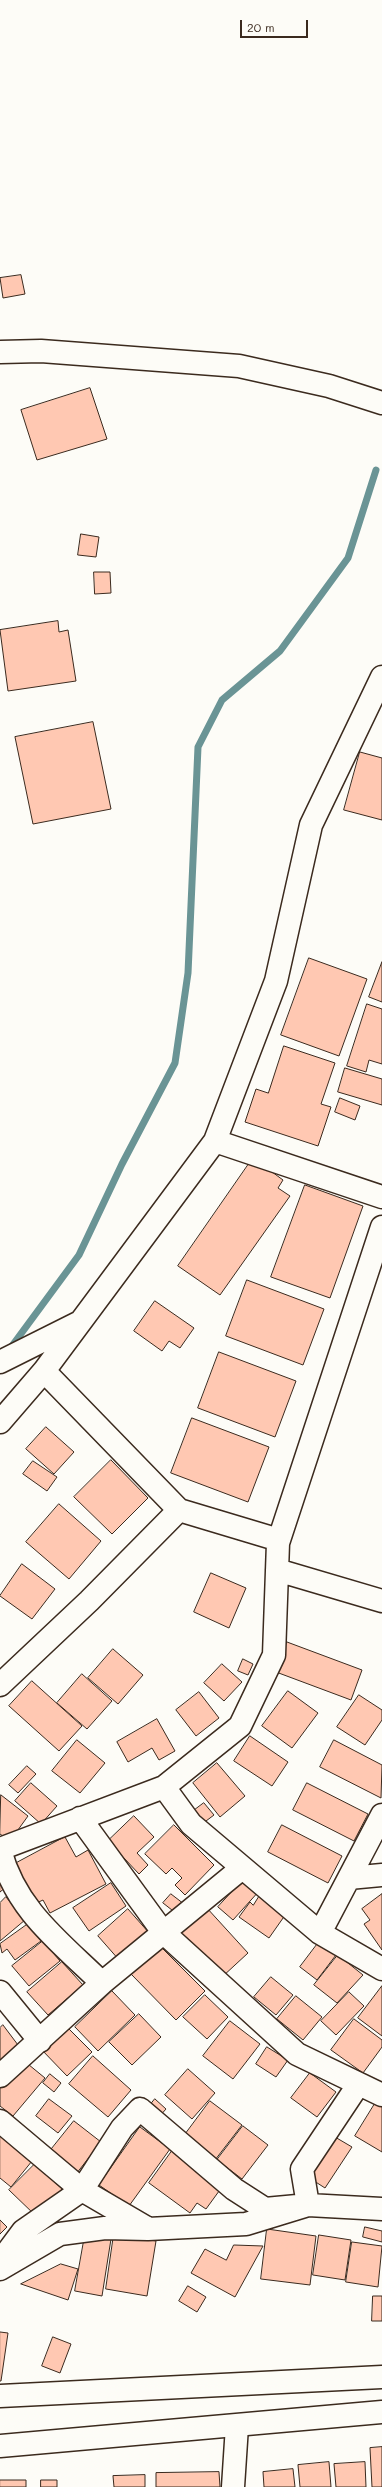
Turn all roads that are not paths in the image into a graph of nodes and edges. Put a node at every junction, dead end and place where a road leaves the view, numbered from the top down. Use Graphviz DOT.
graph roads {
  1 [pos="0,352"];
  2 [pos="382,403"];
  3 [pos="382,678"];
  4 [pos="215,1141"];
  5 [pos="382,1197"];
  6 [pos="382,1227"];
  7 [pos="81,1322"];
  8 [pos="0,1362"];
  9 [pos="44,1371"];
  10 [pos="0,1422"];
  11 [pos="179,1510"];
  12 [pos="279,1540"];
  13 [pos="277,1570"];
  14 [pos="382,1601"];
  15 [pos="0,1685"];
  16 [pos="164,1787"];
  17 [pos="382,1815"];
  18 [pos="80,1818"];
  19 [pos="0,1849"];
  20 [pos="242,1868"];
  21 [pos="382,1875"];
  22 [pos="349,1878"];
  23 [pos="163,1932"];
  24 [pos="320,1933"];
  25 [pos="382,1969"];
  26 [pos="102,1983"];
  27 [pos="0,1992"];
  28 [pos="40,2041"];
  29 [pos="0,2076"];
  30 [pos="358,2084"];
  31 [pos="382,2095"];
  32 [pos="0,2121"];
  33 [pos="82,2190"];
  34 [pos="308,2205"];
  35 [pos="382,2209"];
  36 [pos="148,2229"];
  37 [pos="0,2262"];
  38 [pos="0,2269"];
  39 [pos="382,2377"];
  40 [pos="0,2396"];
  41 [pos="382,2412"];
  42 [pos="236,2426"];
  43 [pos="0,2446"];
  44 [pos="233,2487"];
  1 -- 2 [label="street"];
  3 -- 4 [label="street"];
  4 -- 5 [label="street"];
  4 -- 7 [label="street"];
  6 -- 12 [label="street"];
  7 -- 8 [label="street"];
  7 -- 9 [label="street"];
  9 -- 10 [label="street"];
  9 -- 11 [label="street"];
  11 -- 12 [label="street"];
  11 -- 15 [label="street"];
  12 -- 13 [label="street"];
  13 -- 14 [label="street"];
  13 -- 16 [label="street"];
  16 -- 18 [label="street"];
  16 -- 20 [label="street"];
  17 -- 22 [label="street"];
  18 -- 19 [label="street"];
  18 -- 23 [label="street"];
  19 -- 26 [label="street"];
  20 -- 23 [label="street"];
  20 -- 24 [label="street"];
  21 -- 22 [label="street"];
  22 -- 24 [label="street"];
  23 -- 26 [label="street"];
  23 -- 30 [label="street"];
  24 -- 25 [label="street"];
  26 -- 28 [label="street"];
  27 -- 28 [label="street"];
  28 -- 29 [label="street"];
  30 -- 31 [label="street"];
  30 -- 34 [label="street"];
  32 -- 33 [label="street"];
  33 -- 34 [label="street"];
  33 -- 36 [label="street"];
  33 -- 37 [label="street"];
  34 -- 35 [label="street"];
  34 -- 36 [label="street"];
  36 -- 38 [label="street"];
  39 -- 40 [label="street"];
  41 -- 42 [label="street"];
  42 -- 43 [label="street"];
  42 -- 44 [label="street"];
}
